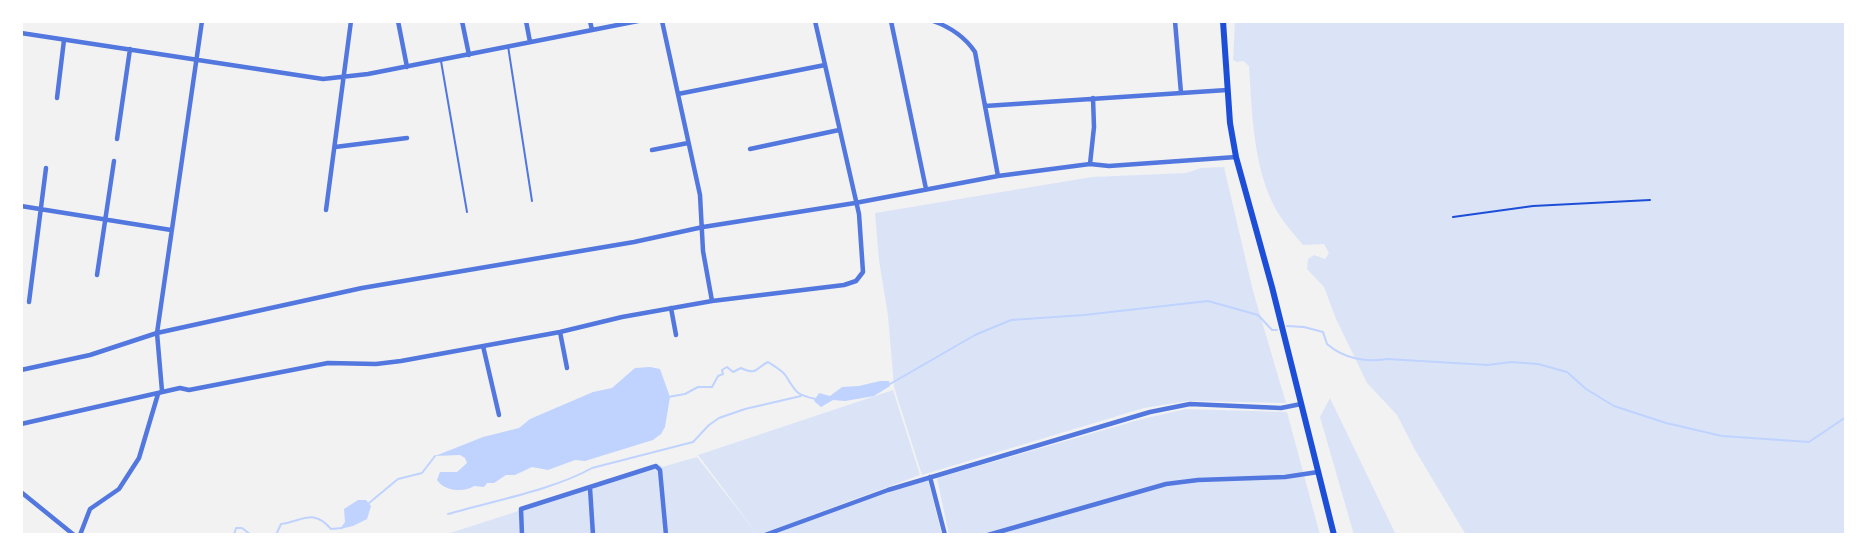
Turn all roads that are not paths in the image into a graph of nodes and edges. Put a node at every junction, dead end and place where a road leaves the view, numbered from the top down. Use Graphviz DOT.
graph roads {
  1 [pos="202,21"];
  2 [pos="351,21"];
  3 [pos="398,21"];
  4 [pos="462,21"];
  5 [pos="526,21"];
  6 [pos="590,21"];
  7 [pos="638,21"];
  8 [pos="662,21"];
  9 [pos="815,21"];
  10 [pos="891,21"];
  11 [pos="933,21"];
  12 [pos="1175,21"];
  13 [pos="1223,21"];
  14 [pos="592,30"];
  15 [pos="21,33"];
  16 [pos="64,40"];
  17 [pos="530,42"];
  18 [pos="508,46"];
  19 [pos="130,50"];
  20 [pos="469,55"];
  21 [pos="196,59"];
  22 [pos="441,61"];
  23 [pos="825,65"];
  24 [pos="407,67"];
  25 [pos="342,78"];
  26 [pos="1227,90"];
  27 [pos="1181,93"];
  28 [pos="678,94"];
  29 [pos="57,98"];
  30 [pos="1093,98"];
  31 [pos="985,106"];
  32 [pos="839,130"];
  33 [pos="407,138"];
  34 [pos="117,139"];
  35 [pos="688,143"];
  36 [pos="335,147"];
  37 [pos="750,149"];
  38 [pos="652,150"];
  39 [pos="1236,157"];
  40 [pos="114,160"];
  41 [pos="1090,164"];
  42 [pos="46,168"];
  43 [pos="998,176"];
  44 [pos="926,189"];
  45 [pos="532,201"];
  46 [pos="855,203"];
  47 [pos="21,206"];
  48 [pos="41,209"];
  49 [pos="326,210"];
  50 [pos="467,212"];
  51 [pos="105,219"];
  52 [pos="703,227"];
  53 [pos="171,230"];
  54 [pos="97,275"];
  55 [pos="712,301"];
  56 [pos="29,302"];
  57 [pos="671,308"];
  58 [pos="560,331"];
  59 [pos="157,333"];
  60 [pos="676,335"];
  61 [pos="483,346"];
  62 [pos="567,368"];
  63 [pos="21,370"];
  64 [pos="158,394"];
  65 [pos="1301,404"];
  66 [pos="499,415"];
  67 [pos="21,424"];
  68 [pos="1318,472"];
  69 [pos="930,477"];
  70 [pos="590,488"];
  71 [pos="21,492"];
  72 [pos="74,535"];
  73 [pos="80,535"];
  74 [pos="522,535"];
  75 [pos="593,535"];
  76 [pos="666,535"];
  77 [pos="765,535"];
  78 [pos="945,535"];
  79 [pos="988,535"];
  80 [pos="1334,535"];
  1 -- 21 [label="street"];
  2 -- 25 [label="street"];
  3 -- 24 [label="street"];
  4 -- 20 [label="street"];
  5 -- 17 [label="street"];
  6 -- 14 [label="street"];
  7 -- 14 [label="street"];
  8 -- 28 [label="street"];
  9 -- 23 [label="street"];
  10 -- 44 [label="street"];
  11 -- 31 [label="street"];
  12 -- 27 [label="street"];
  13 -- 26 [label="main road"];
  14 -- 17 [label="street"];
  15 -- 16 [label="street"];
  16 -- 19 [label="street"];
  16 -- 29 [label="street"];
  17 -- 18 [label="street"];
  18 -- 20 [label="street"];
  18 -- 45 [label="lane"];
  19 -- 21 [label="street"];
  19 -- 34 [label="street"];
  20 -- 22 [label="street"];
  21 -- 25 [label="street"];
  21 -- 53 [label="street"];
  22 -- 24 [label="street"];
  22 -- 50 [label="lane"];
  23 -- 28 [label="street"];
  23 -- 32 [label="street"];
  24 -- 25 [label="street"];
  25 -- 36 [label="street"];
  26 -- 27 [label="street"];
  26 -- 39 [label="main road"];
  27 -- 30 [label="street"];
  28 -- 35 [label="street"];
  30 -- 31 [label="street"];
  30 -- 41 [label="street"];
  31 -- 43 [label="street"];
  32 -- 37 [label="street"];
  32 -- 46 [label="street"];
  33 -- 36 [label="street"];
  35 -- 38 [label="street"];
  35 -- 52 [label="street"];
  36 -- 49 [label="street"];
  39 -- 41 [label="street"];
  39 -- 65 [label="main road"];
  40 -- 51 [label="street"];
  41 -- 43 [label="street"];
  42 -- 48 [label="street"];
  43 -- 44 [label="street"];
  44 -- 46 [label="street"];
  46 -- 52 [label="street"];
  46 -- 55 [label="street"];
  47 -- 48 [label="street"];
  48 -- 51 [label="street"];
  48 -- 56 [label="street"];
  51 -- 53 [label="street"];
  51 -- 54 [label="street"];
  52 -- 55 [label="street"];
  52 -- 59 [label="street"];
  53 -- 59 [label="street"];
  55 -- 57 [label="street"];
  57 -- 58 [label="street"];
  57 -- 60 [label="street"];
  58 -- 61 [label="street"];
  58 -- 62 [label="street"];
  59 -- 63 [label="street"];
  59 -- 64 [label="street"];
  61 -- 64 [label="street"];
  61 -- 66 [label="street"];
  64 -- 67 [label="street"];
  64 -- 73 [label="street"];
  65 -- 68 [label="main road"];
  65 -- 69 [label="street"];
  68 -- 79 [label="street"];
  68 -- 80 [label="main road"];
  69 -- 77 [label="street"];
  69 -- 78 [label="street"];
  70 -- 74 [label="street"];
  70 -- 75 [label="street"];
  70 -- 76 [label="street"];
  71 -- 72 [label="street"];
}
